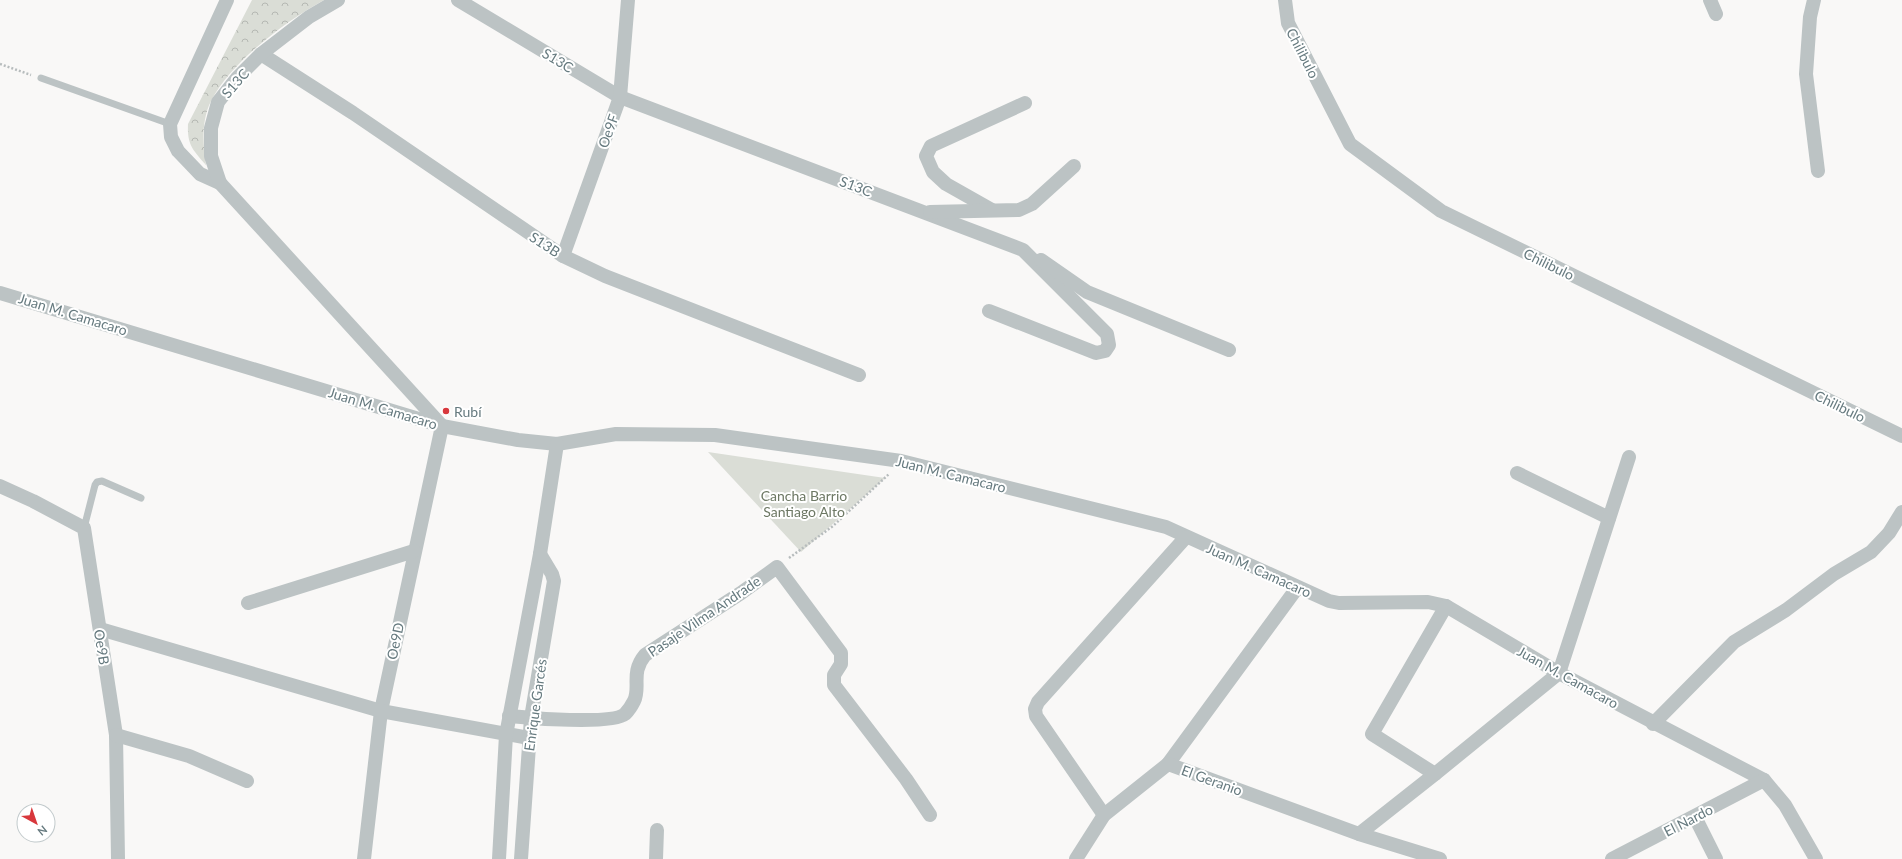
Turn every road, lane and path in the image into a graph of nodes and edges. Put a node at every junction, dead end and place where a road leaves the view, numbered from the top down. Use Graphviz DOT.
graph roads {
  1 [pos="227,0"];
  2 [pos="338,0"];
  3 [pos="458,0"];
  4 [pos="628,0"];
  5 [pos="1285,0"];
  6 [pos="1710,0"];
  7 [pos="1814,0"];
  8 [pos="1716,14"];
  9 [pos="262,54"];
  10 [pos="0,64"];
  11 [pos="41,78"];
  12 [pos="620,97"];
  13 [pos="1025,103"];
  14 [pos="170,124"];
  15 [pos="1074,166"];
  16 [pos="1818,171"];
  17 [pos="220,183"];
  18 [pos="992,210"];
  19 [pos="925,212"];
  20 [pos="1023,250"];
  21 [pos="563,256"];
  22 [pos="0,293"];
  23 [pos="989,311"];
  24 [pos="1229,350"];
  25 [pos="859,375"];
  26 [pos="442,426"];
  27 [pos="1902,436"];
  28 [pos="557,444"];
  29 [pos="1629,457"];
  30 [pos="901,461"];
  31 [pos="1517,473"];
  32 [pos="0,486"];
  33 [pos="141,498"];
  34 [pos="1902,512"];
  35 [pos="1609,518"];
  36 [pos="84,528"];
  37 [pos="1186,537"];
  38 [pos="414,552"];
  39 [pos="540,554"];
  40 [pos="777,567"];
  41 [pos="1297,588"];
  42 [pos="248,603"];
  43 [pos="1446,606"];
  44 [pos="100,629"];
  45 [pos="1559,673"];
  46 [pos="381,711"];
  47 [pos="509,716"];
  48 [pos="531,718"];
  49 [pos="1653,724"];
  50 [pos="116,735"];
  51 [pos="506,735"];
  52 [pos="529,738"];
  53 [pos="1168,764"];
  54 [pos="1435,774"];
  55 [pos="1764,780"];
  56 [pos="247,781"];
  57 [pos="930,815"];
  58 [pos="1104,815"];
  59 [pos="1695,817"];
  60 [pos="657,830"];
  61 [pos="1359,834"];
  62 [pos="118,859"];
  63 [pos="364,859"];
  64 [pos="499,859"];
  65 [pos="521,859"];
  66 [pos="656,859"];
  67 [pos="1076,859"];
  68 [pos="1440,859"];
  69 [pos="1612,859"];
  70 [pos="1716,859"];
  71 [pos="1816,859"];
  1 -- 14 [label="street"];
  2 -- 9 [label="street, S13C"];
  3 -- 12 [label="street, S13C"];
  4 -- 12 [label="street, Oe9F"];
  5 -- 27 [label="street, Chilibulo"];
  6 -- 8 [label="street"];
  7 -- 16 [label="street"];
  9 -- 17 [label="street, S13C"];
  9 -- 21 [label="street, S13B"];
  10 -- 11 [label="path"];
  11 -- 14 [label="lane"];
  12 -- 19 [label="street, S13C"];
  12 -- 21 [label="street, Oe9F"];
  13 -- 18 [label="street"];
  14 -- 17 [label="street"];
  15 -- 18 [label="street"];
  17 -- 26 [label="street"];
  18 -- 19 [label="street"];
  19 -- 20 [label="street, S13C"];
  20 -- 23 [label="street, S13C"];
  20 -- 24 [label="street"];
  21 -- 25 [label="street, S13B"];
  22 -- 26 [label="street, Juan M. Camacaro"];
  26 -- 28 [label="street, Juan M. Camacaro"];
  26 -- 38 [label="street, Oe9D"];
  28 -- 30 [label="street, Juan M. Camacaro"];
  28 -- 39 [label="street, Enrique Garcés"];
  29 -- 35 [label="street"];
  30 -- 37 [label="street, Juan M. Camacaro"];
  30 -- 40 [label="path"];
  31 -- 35 [label="street"];
  32 -- 36 [label="street"];
  33 -- 36 [label="lane"];
  34 -- 49 [label="street"];
  35 -- 45 [label="street"];
  36 -- 44 [label="street, Oe9B"];
  37 -- 41 [label="street, Juan M. Camacaro"];
  37 -- 58 [label="street"];
  38 -- 42 [label="street"];
  38 -- 46 [label="street, Oe9D"];
  39 -- 47 [label="street, Enrique Garcés"];
  39 -- 48 [label="street, Enrique Garcés"];
  40 -- 48 [label="street, Pasaje Vilma Andrade"];
  40 -- 57 [label="street"];
  41 -- 43 [label="street, Juan M. Camacaro"];
  41 -- 53 [label="street"];
  43 -- 45 [label="street, Juan M. Camacaro"];
  43 -- 54 [label="street"];
  44 -- 46 [label="street"];
  44 -- 50 [label="street, Oe9B"];
  45 -- 49 [label="street, Juan M. Camacaro"];
  45 -- 54 [label="street"];
  46 -- 51 [label="street"];
  46 -- 63 [label="street, Oe9D"];
  47 -- 48 [label="street, Pasaje Vilma Andrade"];
  47 -- 51 [label="street, Enrique Garcés"];
  48 -- 52 [label="street, Enrique Garcés"];
  49 -- 55 [label="street, Juan M. Camacaro"];
  50 -- 56 [label="street"];
  50 -- 62 [label="street, Oe9B"];
  51 -- 52 [label="street"];
  51 -- 64 [label="street, Enrique Garcés"];
  52 -- 65 [label="street, Enrique Garcés"];
  53 -- 58 [label="street, El Geranio"];
  53 -- 61 [label="street, El Geranio"];
  54 -- 61 [label="street"];
  55 -- 59 [label="street, El Nardo"];
  55 -- 71 [label="street, Juan M. Camacaro"];
  58 -- 67 [label="street, El Geranio"];
  59 -- 69 [label="street, El Nardo"];
  59 -- 70 [label="street"];
  60 -- 66 [label="street"];
  61 -- 68 [label="street"];
}
